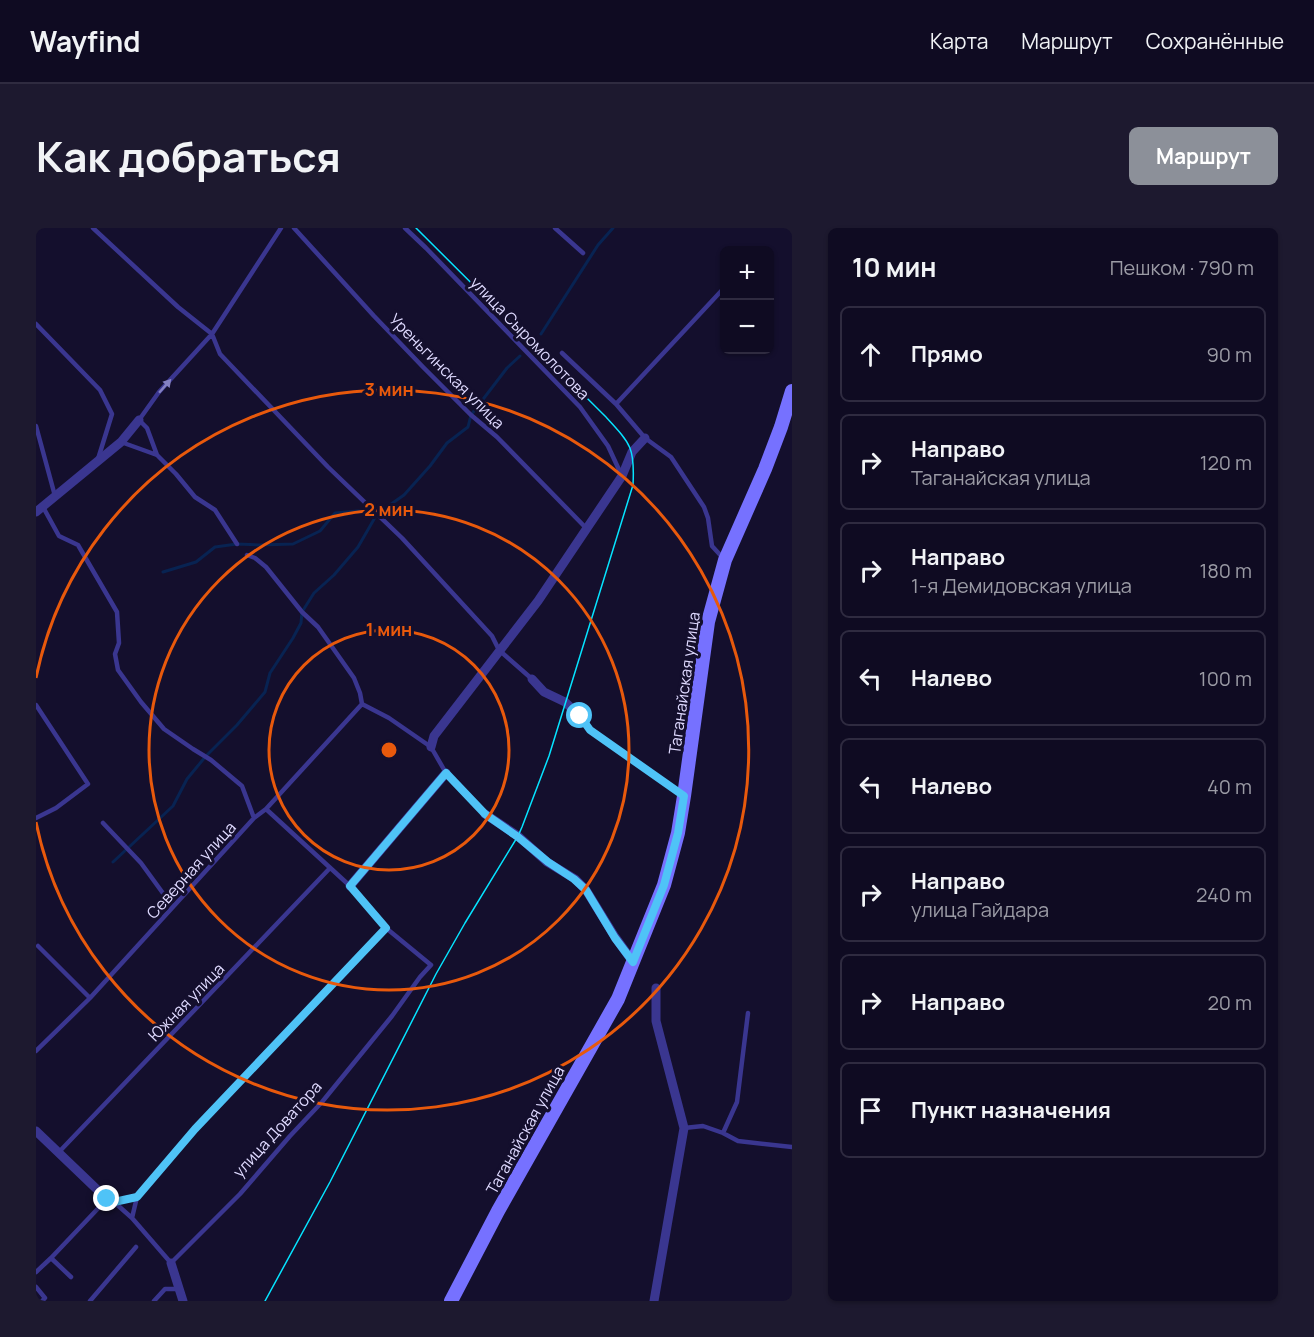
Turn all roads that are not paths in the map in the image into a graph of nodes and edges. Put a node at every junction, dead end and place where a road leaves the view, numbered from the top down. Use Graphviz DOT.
graph roads {
  1 [pos="93,228"];
  2 [pos="281,228"];
  3 [pos="294,228"];
  4 [pos="405,228"];
  5 [pos="555,228"];
  6 [pos="583,253"];
  7 [pos="720,292"];
  8 [pos="36,324"];
  9 [pos="212,333"];
  10 [pos="562,353"];
  11 [pos="792,391"];
  12 [pos="616,404"];
  13 [pos="139,420"];
  14 [pos="36,426"];
  15 [pos="645,438"];
  16 [pos="121,442"];
  17 [pos="157,455"];
  18 [pos="97,462"];
  19 [pos="622,476"];
  20 [pos="55,497"];
  21 [pos="39,510"];
  22 [pos="587,529"];
  23 [pos="237,544"];
  24 [pos="247,555"];
  25 [pos="725,560"];
  26 [pos="499,650"];
  27 [pos="532,679"];
  28 [pos="362,704"];
  29 [pos="36,705"];
  30 [pos="580,716"];
  31 [pos="431,747"];
  32 [pos="446,773"];
  33 [pos="684,796"];
  34 [pos="266,809"];
  35 [pos="485,814"];
  36 [pos="36,818"];
  37 [pos="254,818"];
  38 [pos="103,823"];
  39 [pos="330,868"];
  40 [pos="350,886"];
  41 [pos="173,907"];
  42 [pos="386,928"];
  43 [pos="38,946"];
  44 [pos="633,962"];
  45 [pos="656,988"];
  46 [pos="90,998"];
  47 [pos="748,1013"];
  48 [pos="36,1051"];
  49 [pos="684,1128"];
  50 [pos="36,1131"];
  51 [pos="723,1133"];
  52 [pos="792,1147"];
  53 [pos="59,1152"];
  54 [pos="137,1197"];
  55 [pos="110,1201"];
  56 [pos="132,1218"];
  57 [pos="136,1248"];
  58 [pos="51,1258"];
  59 [pos="171,1263"];
  60 [pos="36,1272"];
  61 [pos="71,1277"];
  62 [pos="36,1287"];
  63 [pos="179,1289"];
  64 [pos="42,1301"];
  65 [pos="90,1301"];
  66 [pos="154,1301"];
  67 [pos="183,1301"];
  68 [pos="451,1301"];
  69 [pos="654,1301"];
  1 -- 9 [label="lane"];
  2 -- 9 [label="lane"];
  3 -- 22 [label="lane, Уреньгинская улица"];
  4 -- 19 [label="lane, улица Сыромолотова"];
  5 -- 6 [label="lane"];
  7 -- 12 [label="lane"];
  8 -- 18 [label="lane"];
  13 -- 9 [label="lane, one-way"];
  9 -- 26 [label="lane"];
  10 -- 12 [label="lane, улица Сыромолотова"];
  11 -- 25 [label="main road, Таганайская улица"];
  12 -- 15 [label="lane, улица Сыромолотова"];
  13 -- 16 [label="street"];
  13 -- 17 [label="lane"];
  14 -- 20 [label="lane"];
  15 -- 19 [label="street"];
  15 -- 25 [label="lane, улица Сыромолотова"];
  16 -- 17 [label="lane"];
  16 -- 18 [label="street"];
  17 -- 23 [label="lane"];
  18 -- 20 [label="street"];
  19 -- 22 [label="street"];
  20 -- 21 [label="street"];
  21 -- 37 [label="lane"];
  22 -- 26 [label="street"];
  24 -- 28 [label="lane"];
  25 -- 33 [label="main road, Таганайская улица"];
  26 -- 27 [label="lane"];
  26 -- 31 [label="street"];
  27 -- 30 [label="street"];
  28 -- 31 [label="lane"];
  28 -- 34 [label="lane, Северная улица"];
  29 -- 36 [label="lane"];
  30 -- 33 [label="lane"];
  31 -- 32 [label="lane"];
  32 -- 35 [label="lane"];
  32 -- 40 [label="street"];
  33 -- 44 [label="main road, Таганайская улица"];
  34 -- 37 [label="lane, Северная улица"];
  34 -- 39 [label="lane"];
  35 -- 44 [label="street"];
  37 -- 41 [label="lane, Северная улица"];
  38 -- 41 [label="lane"];
  39 -- 40 [label="lane"];
  39 -- 53 [label="lane, Южная улица"];
  40 -- 42 [label="lane"];
  41 -- 46 [label="lane, Северная улица"];
  42 -- 54 [label="lane"];
  42 -- 59 [label="lane, улица Доватора"];
  43 -- 46 [label="lane"];
  44 -- 68 [label="main road, Таганайская улица"];
  45 -- 49 [label="street"];
  46 -- 48 [label="lane, Северная улица"];
  47 -- 51 [label="lane"];
  49 -- 51 [label="lane"];
  49 -- 69 [label="street"];
  50 -- 53 [label="street"];
  51 -- 52 [label="lane"];
  53 -- 55 [label="street"];
  54 -- 55 [label="lane"];
  54 -- 56 [label="lane"];
  55 -- 56 [label="lane"];
  55 -- 58 [label="lane"];
  56 -- 59 [label="lane"];
  57 -- 65 [label="lane"];
  58 -- 60 [label="lane"];
  58 -- 61 [label="lane"];
  59 -- 63 [label="street"];
  62 -- 64 [label="lane"];
  63 -- 66 [label="lane"];
  63 -- 67 [label="street"];
}
